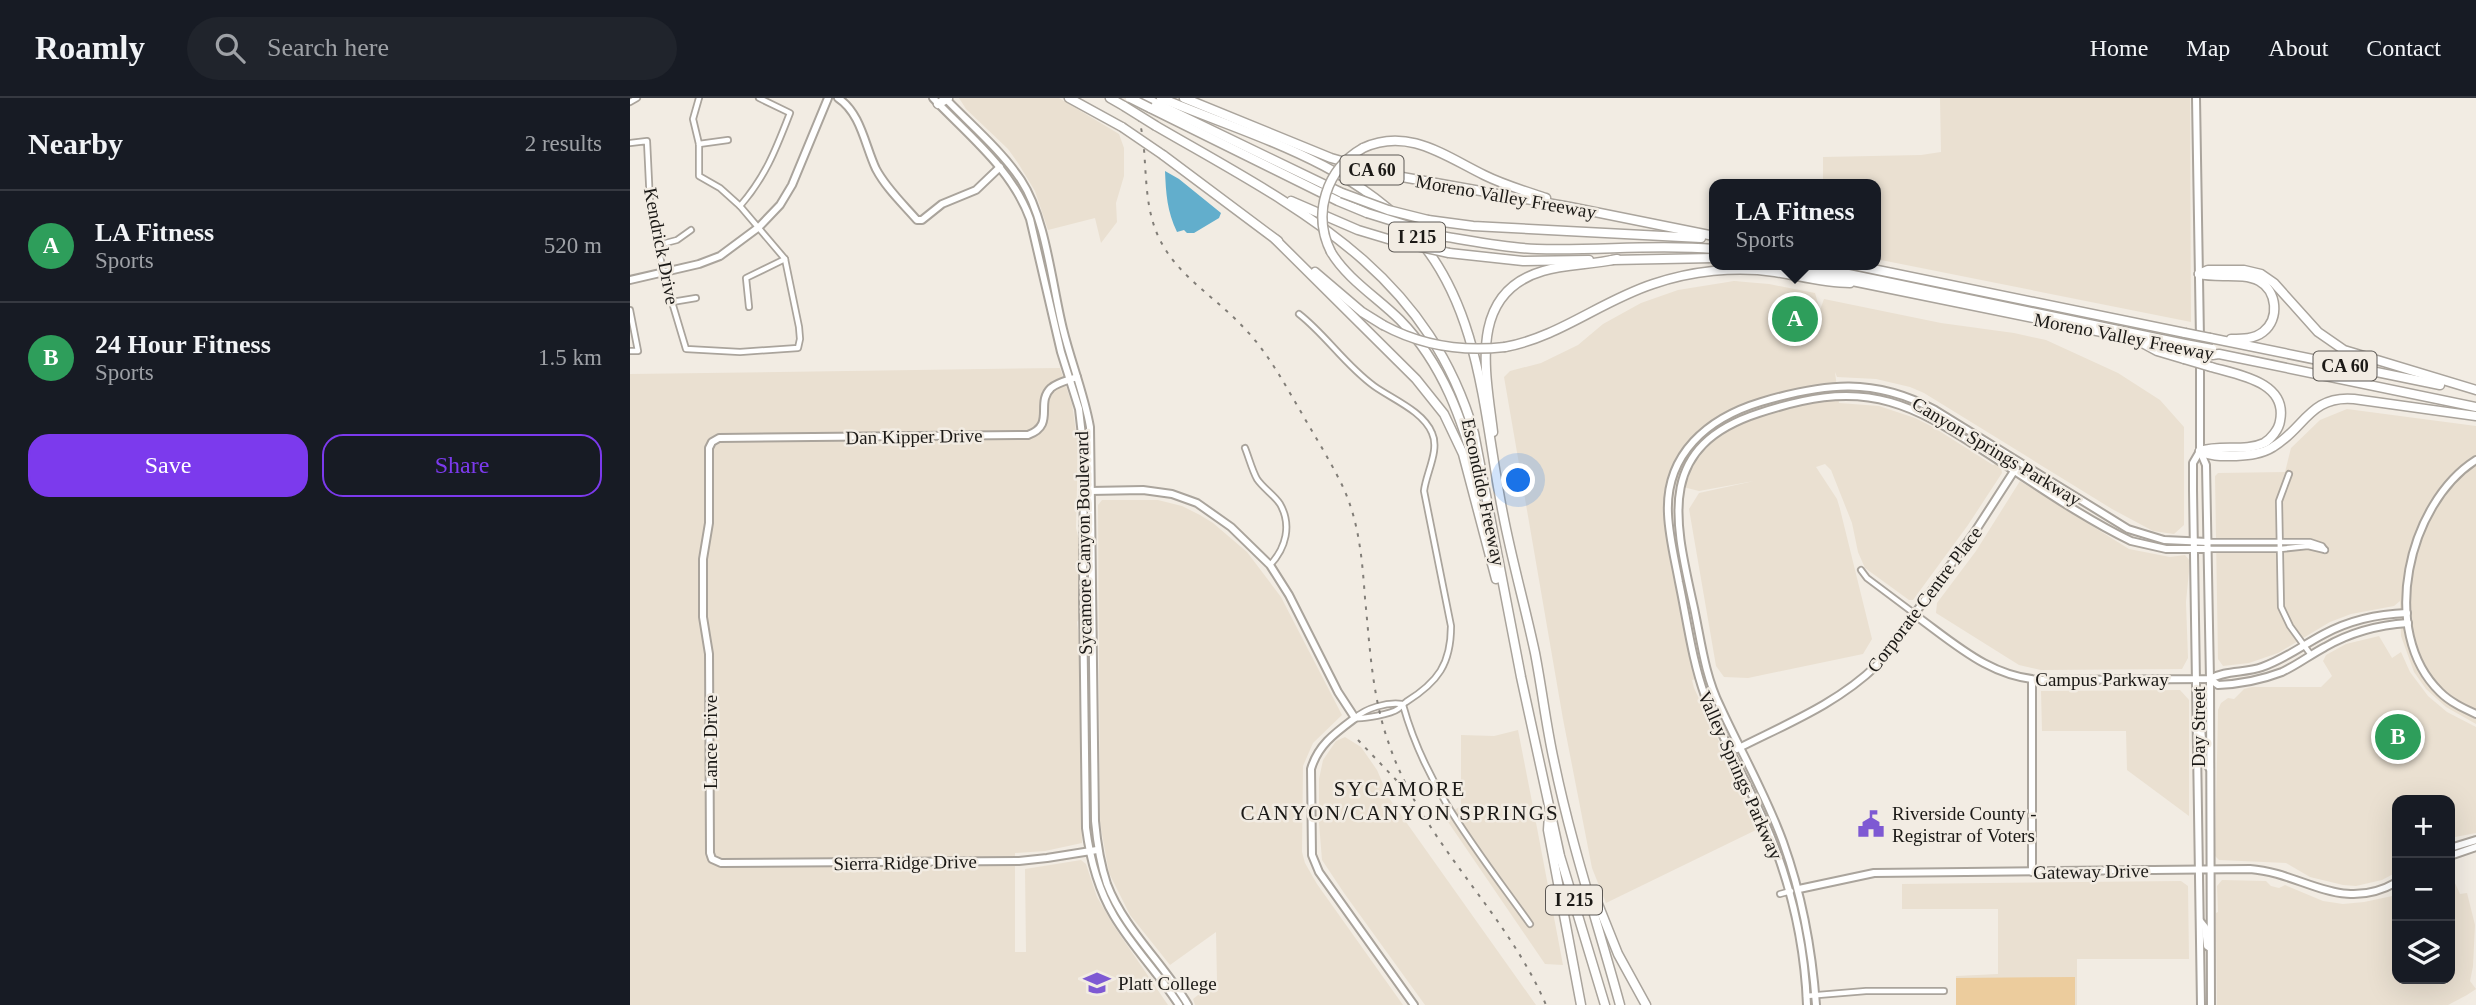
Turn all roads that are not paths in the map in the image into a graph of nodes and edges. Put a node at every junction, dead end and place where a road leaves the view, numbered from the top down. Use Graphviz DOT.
graph roads {
  1 [pos="637,98"];
  2 [pos="699,98"];
  3 [pos="759,98"];
  4 [pos="828,98"];
  5 [pos="838,98"];
  6 [pos="1069,98"];
  7 [pos="1076,98"];
  8 [pos="1110,98"];
  9 [pos="1130,98"];
  10 [pos="1161,98"];
  11 [pos="1184,98"];
  12 [pos="2196,98"];
  13 [pos="942,99"];
  14 [pos="630,102"];
  15 [pos="1148,102"];
  16 [pos="1099,114"];
  17 [pos="728,140"];
  18 [pos="630,144"];
  19 [pos="699,144"];
  20 [pos="1000,167"];
  21 [pos="1273,192"];
  22 [pos="740,206"];
  23 [pos="1570,206"];
  24 [pos="759,227"];
  25 [pos="691,230"];
  26 [pos="1709,237"];
  27 [pos="1709,238"];
  28 [pos="1275,239"];
  29 [pos="658,245"];
  30 [pos="1709,249"];
  31 [pos="1709,258"];
  32 [pos="785,259"];
  33 [pos="1617,259"];
  34 [pos="1796,270"];
  35 [pos="1827,270"];
  36 [pos="1877,270"];
  37 [pos="663,272"];
  38 [pos="2199,274"];
  39 [pos="630,280"];
  40 [pos="1861,284"];
  41 [pos="696,298"];
  42 [pos="672,302"];
  43 [pos="749,307"];
  44 [pos="630,310"];
  45 [pos="1299,314"];
  46 [pos="2212,339"];
  47 [pos="630,351"];
  48 [pos="2184,351"];
  49 [pos="1074,378"];
  50 [pos="2476,391"];
  51 [pos="2476,407"];
  52 [pos="2476,416"];
  53 [pos="1704,430"];
  54 [pos="1711,436"];
  55 [pos="715,439"];
  56 [pos="1245,448"];
  57 [pos="2200,451"];
  58 [pos="2476,460"];
  59 [pos="2019,463"];
  60 [pos="2014,470"];
  61 [pos="2289,474"];
  62 [pos="1088,491"];
  63 [pos="1503,514"];
  64 [pos="1493,536"];
  65 [pos="2195,545"];
  66 [pos="2208,545"];
  67 [pos="2280,546"];
  68 [pos="1270,565"];
  69 [pos="1861,570"];
  70 [pos="2407,613"];
  71 [pos="1915,615"];
  72 [pos="2408,623"];
  73 [pos="2305,646"];
  74 [pos="2312,655"];
  75 [pos="1521,677"];
  76 [pos="2198,679"];
  77 [pos="2210,679"];
  78 [pos="2032,680"];
  79 [pos="1403,704"];
  80 [pos="2476,715"];
  81 [pos="1354,718"];
  82 [pos="2198,720"];
  83 [pos="1741,747"];
  84 [pos="1732,752"];
  85 [pos="2210,769"];
  86 [pos="1550,809"];
  87 [pos="1572,838"];
  88 [pos="2476,840"];
  89 [pos="2455,846"];
  90 [pos="2476,847"];
  91 [pos="1097,850"];
  92 [pos="1089,851"];
  93 [pos="2455,854"];
  94 [pos="712,859"];
  95 [pos="2199,870"];
  96 [pos="2210,870"];
  97 [pos="2032,872"];
  98 [pos="2392,884"];
  99 [pos="1799,889"];
  100 [pos="1789,891"];
  101 [pos="1780,894"];
  102 [pos="2200,920"];
  103 [pos="1530,924"];
  104 [pos="2210,947"];
  105 [pos="1148,962"];
  106 [pos="1166,971"];
  107 [pos="1944,991"];
  108 [pos="1815,995"];
  109 [pos="1807,996"];
  110 [pos="1179,1005"];
  111 [pos="1188,1005"];
  112 [pos="1413,1005"];
  113 [pos="1581,1005"];
  114 [pos="1605,1005"];
  115 [pos="1620,1005"];
  116 [pos="1646,1005"];
  117 [pos="1807,1005"];
  118 [pos="1816,1005"];
  119 [pos="2206,1005"];
  1 -- 14 [label="street"];
  2 -- 19 [label="street"];
  3 -- 22 [label="street"];
  4 -- 24 [label="street"];
  5 -- 20 [label="street"];
  6 -- 16 [label="highway"];
  7 -- 16 [label="highway"];
  8 -- 21 [label="highway, Escondido Freeway / I 215, bridge"];
  9 -- 15 [label="highway, bridge"];
  10 -- 63 [label="highway, Escondido Freeway / I 215"];
  11 -- 23 [label="highway, Moreno Valley Freeway / CA 60"];
  12 -- 38 [label="street, Day Street"];
  13 -- 20 [label="street, Sycamore Canyon Boulevard"];
  13 -- 49 [label="street, Sycamore Canyon Boulevard"];
  15 -- 27 [label="highway, bridge"];
  15 -- 30 [label="highway, bridge"];
  16 -- 28 [label="highway, bridge"];
  17 -- 19 [label="street"];
  18 -- 29 [label="street, Kendrick Drive"];
  19 -- 22 [label="street"];
  20 -- 49 [label="street, Sycamore Canyon Boulevard"];
  21 -- 33 [label="highway, bridge"];
  21 -- 64 [label="highway, Escondido Freeway / I 215"];
  22 -- 24 [label="street"];
  23 -- 26 [label="highway, Moreno Valley Freeway / CA 60"];
  23 -- 64 [label="highway, bridge"];
  24 -- 32 [label="street"];
  24 -- 37 [label="street"];
  25 -- 29 [label="street"];
  28 -- 40 [label="highway, bridge"];
  28 -- 75 [label="highway"];
  29 -- 37 [label="street, Kendrick Drive"];
  31 -- 33 [label="highway"];
  32 -- 42 [label="street, Kendrick Drive"];
  32 -- 43 [label="street"];
  33 -- 63 [label="highway"];
  34 -- 40 [label="highway, Moreno Valley Freeway / CA 60"];
  35 -- 48 [label="highway"];
  36 -- 46 [label="highway, Moreno Valley Freeway / CA 60, bridge"];
  37 -- 39 [label="street"];
  37 -- 42 [label="street, Kendrick Drive"];
  38 -- 46 [label="highway"];
  38 -- 50 [label="highway"];
  38 -- 57 [label="street, Day Street"];
  40 -- 48 [label="highway, Moreno Valley Freeway / CA 60"];
  41 -- 42 [label="street"];
  44 -- 47 [label="street"];
  45 -- 79 [label="street"];
  46 -- 50 [label="highway, Moreno Valley Freeway / CA 60"];
  48 -- 51 [label="highway, Moreno Valley Freeway / CA 60, bridge"];
  48 -- 57 [label="highway, bridge"];
  49 -- 55 [label="street, Dan Kipper Drive"];
  49 -- 62 [label="street, Sycamore Canyon Boulevard"];
  52 -- 57 [label="highway"];
  53 -- 59 [label="street, Canyon Springs Parkway"];
  53 -- 84 [label="street, Valley Springs Parkway"];
  54 -- 60 [label="street, Canyon Springs Parkway"];
  54 -- 83 [label="street, Valley Springs Parkway"];
  55 -- 94 [label="street, Lance Drive"];
  56 -- 68 [label="street"];
  57 -- 65 [label="street, Day Street"];
  57 -- 66 [label="street, Day Street"];
  58 -- 70 [label="street"];
  59 -- 60 [label="street, Corporate Centre Place"];
  59 -- 65 [label="street, Canyon Springs Parkway"];
  60 -- 65 [label="street, Canyon Springs Parkway"];
  60 -- 71 [label="street, Corporate Centre Place"];
  61 -- 67 [label="street"];
  62 -- 68 [label="street"];
  62 -- 91 [label="street, Sycamore Canyon Boulevard"];
  62 -- 92 [label="street, Sycamore Canyon Boulevard"];
  63 -- 87 [label="highway, Escondido Freeway / I 215"];
  64 -- 75 [label="highway, Escondido Freeway / I 215"];
  65 -- 66 [label="street, Canyon Springs Parkway"];
  65 -- 76 [label="street, Day Street"];
  66 -- 67 [label="street"];
  66 -- 77 [label="street, Day Street"];
  67 -- 67 [label="street"];
  67 -- 73 [label="street"];
  68 -- 81 [label="street"];
  69 -- 71 [label="street, Campus Parkway"];
  70 -- 72 [label="street"];
  70 -- 73 [label="street, Campus Parkway"];
  71 -- 78 [label="street, Campus Parkway"];
  71 -- 83 [label="street, Corporate Centre Place"];
  72 -- 74 [label="street, Campus Parkway"];
  72 -- 80 [label="street"];
  73 -- 74 [label="street"];
  73 -- 77 [label="street, Campus Parkway"];
  74 -- 77 [label="street, Campus Parkway"];
  75 -- 86 [label="highway, Escondido Freeway / I 215"];
  76 -- 77 [label="street, Campus Parkway"];
  76 -- 78 [label="street, Campus Parkway"];
  76 -- 82 [label="street, Day Street"];
  77 -- 85 [label="street, Day Street"];
  78 -- 97 [label="street"];
  79 -- 81 [label="street"];
  79 -- 103 [label="street"];
  81 -- 112 [label="street"];
  82 -- 85 [label="street"];
  82 -- 95 [label="street, Day Street"];
  83 -- 84 [label="street, Corporate Centre Place"];
  83 -- 99 [label="street, Valley Springs Parkway"];
  84 -- 100 [label="street, Valley Springs Parkway"];
  85 -- 96 [label="street, Day Street"];
  86 -- 113 [label="highway"];
  86 -- 114 [label="highway, Escondido Freeway / I 215"];
  87 -- 115 [label="highway, Escondido Freeway / I 215"];
  87 -- 116 [label="highway"];
  88 -- 89 [label="street"];
  90 -- 93 [label="street"];
  91 -- 92 [label="street, Sierra Ridge Drive"];
  91 -- 106 [label="street, Sycamore Canyon Boulevard"];
  92 -- 94 [label="street, Sierra Ridge Drive"];
  92 -- 105 [label="street, Sycamore Canyon Boulevard"];
  95 -- 96 [label="street, Gateway Drive"];
  95 -- 97 [label="street, Gateway Drive"];
  95 -- 102 [label="street, Day Street"];
  96 -- 98 [label="street, Gateway Drive"];
  96 -- 104 [label="street, Day Street"];
  97 -- 99 [label="street, Gateway Drive"];
  99 -- 100 [label="street, Gateway Drive"];
  99 -- 108 [label="street, Valley Springs Parkway"];
  100 -- 101 [label="street, Gateway Drive"];
  100 -- 109 [label="street, Valley Springs Parkway"];
  102 -- 104 [label="street"];
  102 -- 119 [label="street, Day Street"];
  104 -- 119 [label="street, Day Street"];
  105 -- 106 [label="street"];
  105 -- 110 [label="street, Sycamore Canyon Boulevard"];
  106 -- 111 [label="street, Sycamore Canyon Boulevard"];
  107 -- 108 [label="street"];
  108 -- 109 [label="street"];
  108 -- 118 [label="street, Valley Springs Parkway"];
  109 -- 117 [label="street, Valley Springs Parkway"];
}
